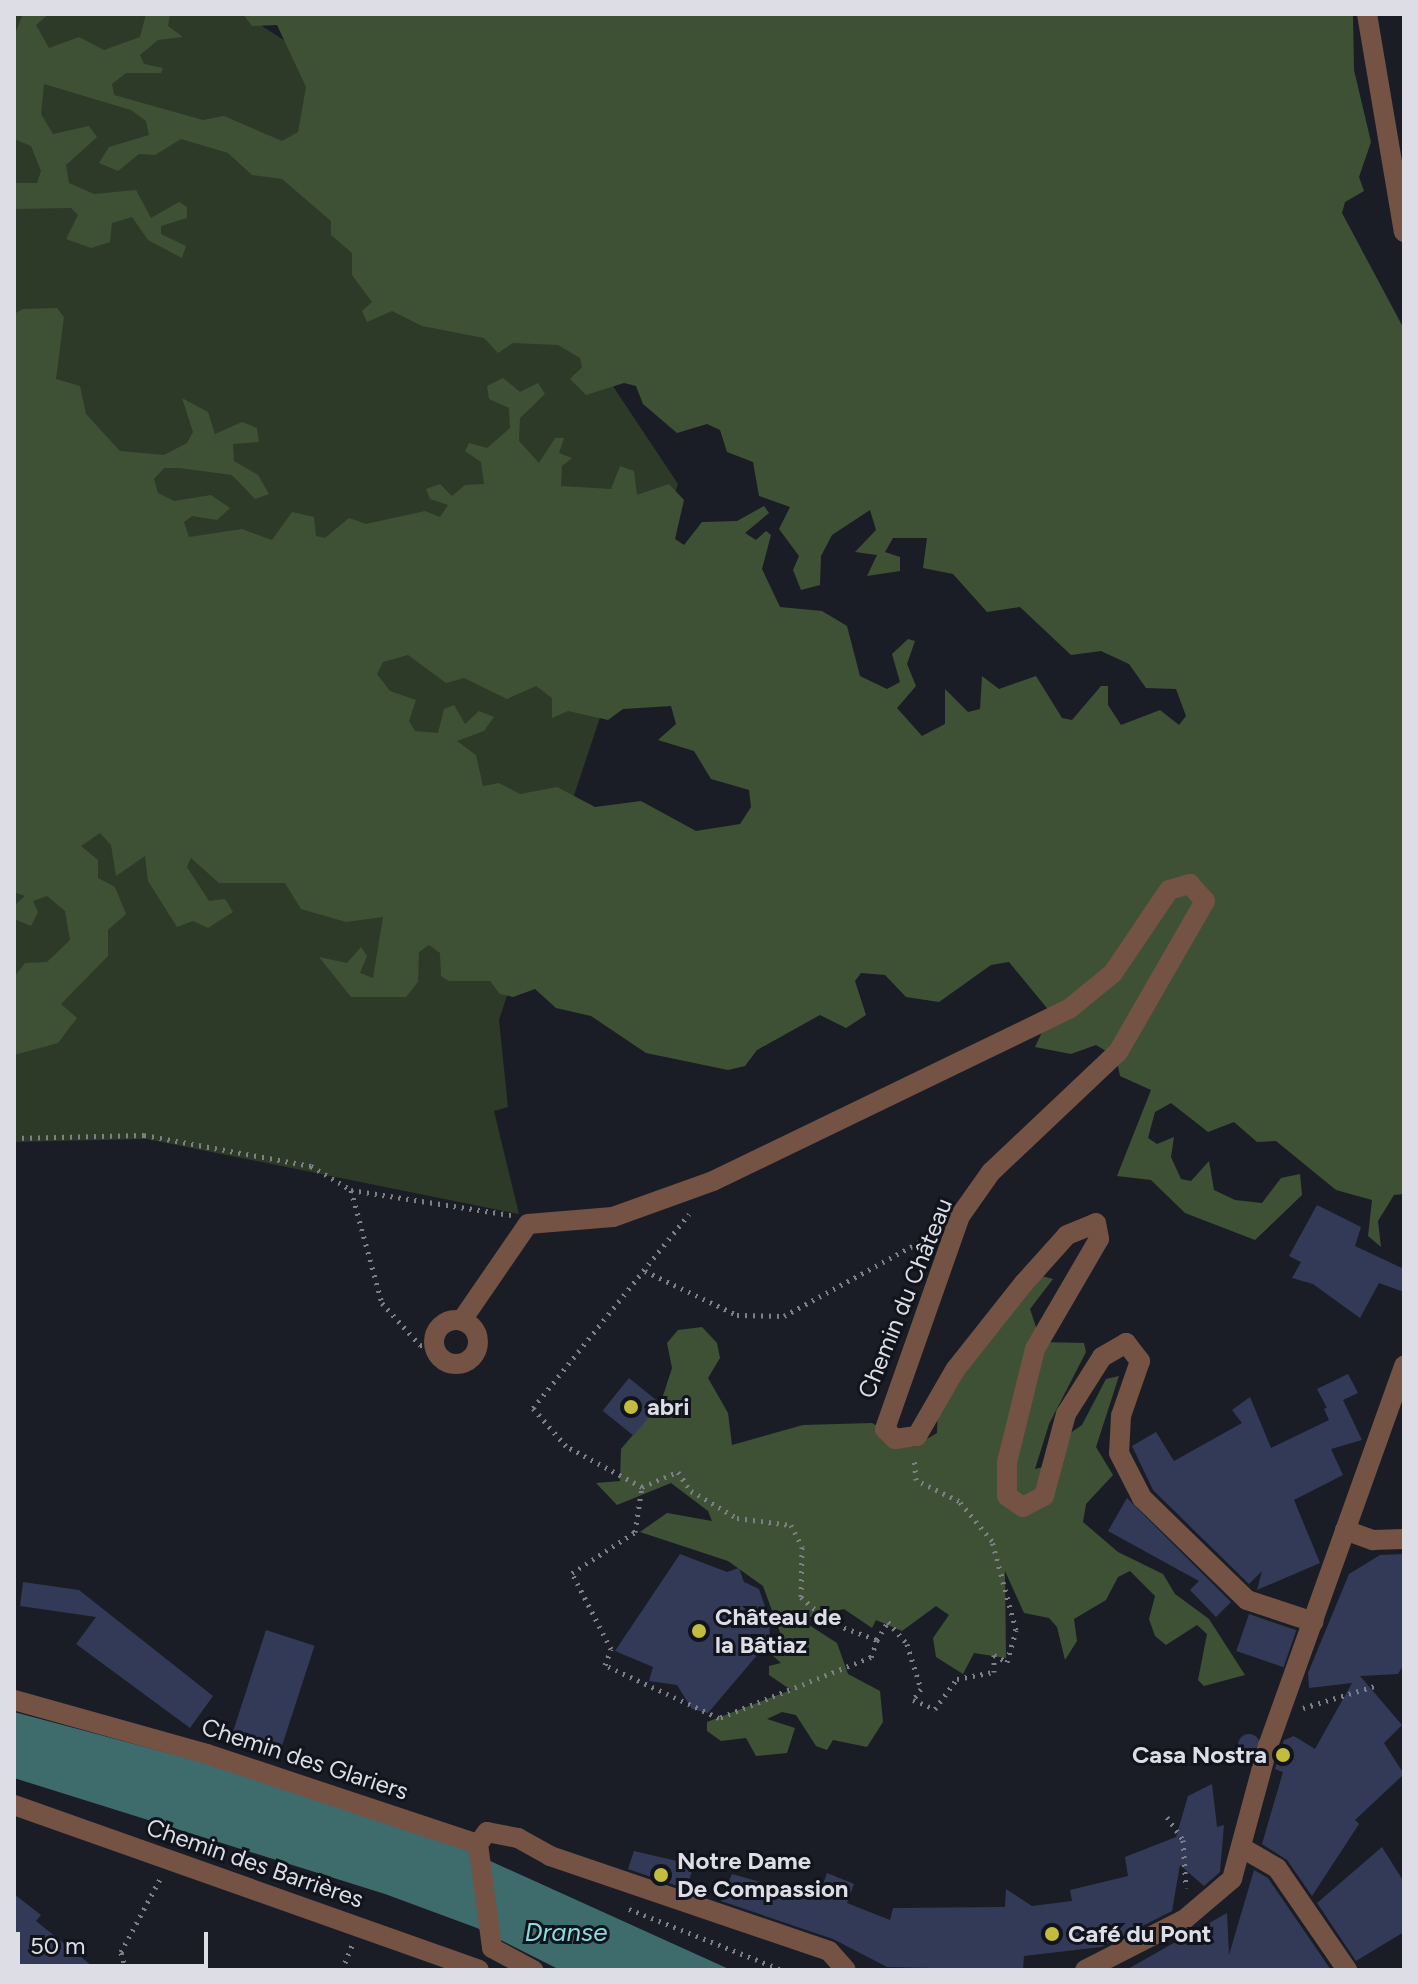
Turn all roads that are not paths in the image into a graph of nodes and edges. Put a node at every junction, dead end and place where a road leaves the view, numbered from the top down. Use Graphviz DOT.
graph roads {
  1 [pos="1367,14"];
  2 [pos="1404,232"];
  3 [pos="462,1320"];
  4 [pos="1404,1366"];
  5 [pos="1345,1530"];
  6 [pos="1404,1539"];
  7 [pos="1313,1622"];
  8 [pos="14,1700"];
  9 [pos="14,1805"];
  10 [pos="478,1844"];
  11 [pos="1244,1849"];
  12 [pos="479,1970"];
  13 [pos="533,1970"];
  14 [pos="846,1970"];
  15 [pos="1085,1970"];
  16 [pos="1347,1970"];
  1 -- 2 [label="street"];
  3 -- 3 [label="street"];
  3 -- 7 [label="street, Chemin du Château"];
  4 -- 5 [label="street"];
  5 -- 6 [label="street"];
  5 -- 7 [label="street"];
  7 -- 11 [label="street"];
  8 -- 10 [label="street, Chemin des Glariers"];
  9 -- 12 [label="street, Chemin des Barrières"];
  10 -- 13 [label="street"];
  10 -- 14 [label="street"];
  11 -- 15 [label="street"];
  11 -- 16 [label="street"];
}
